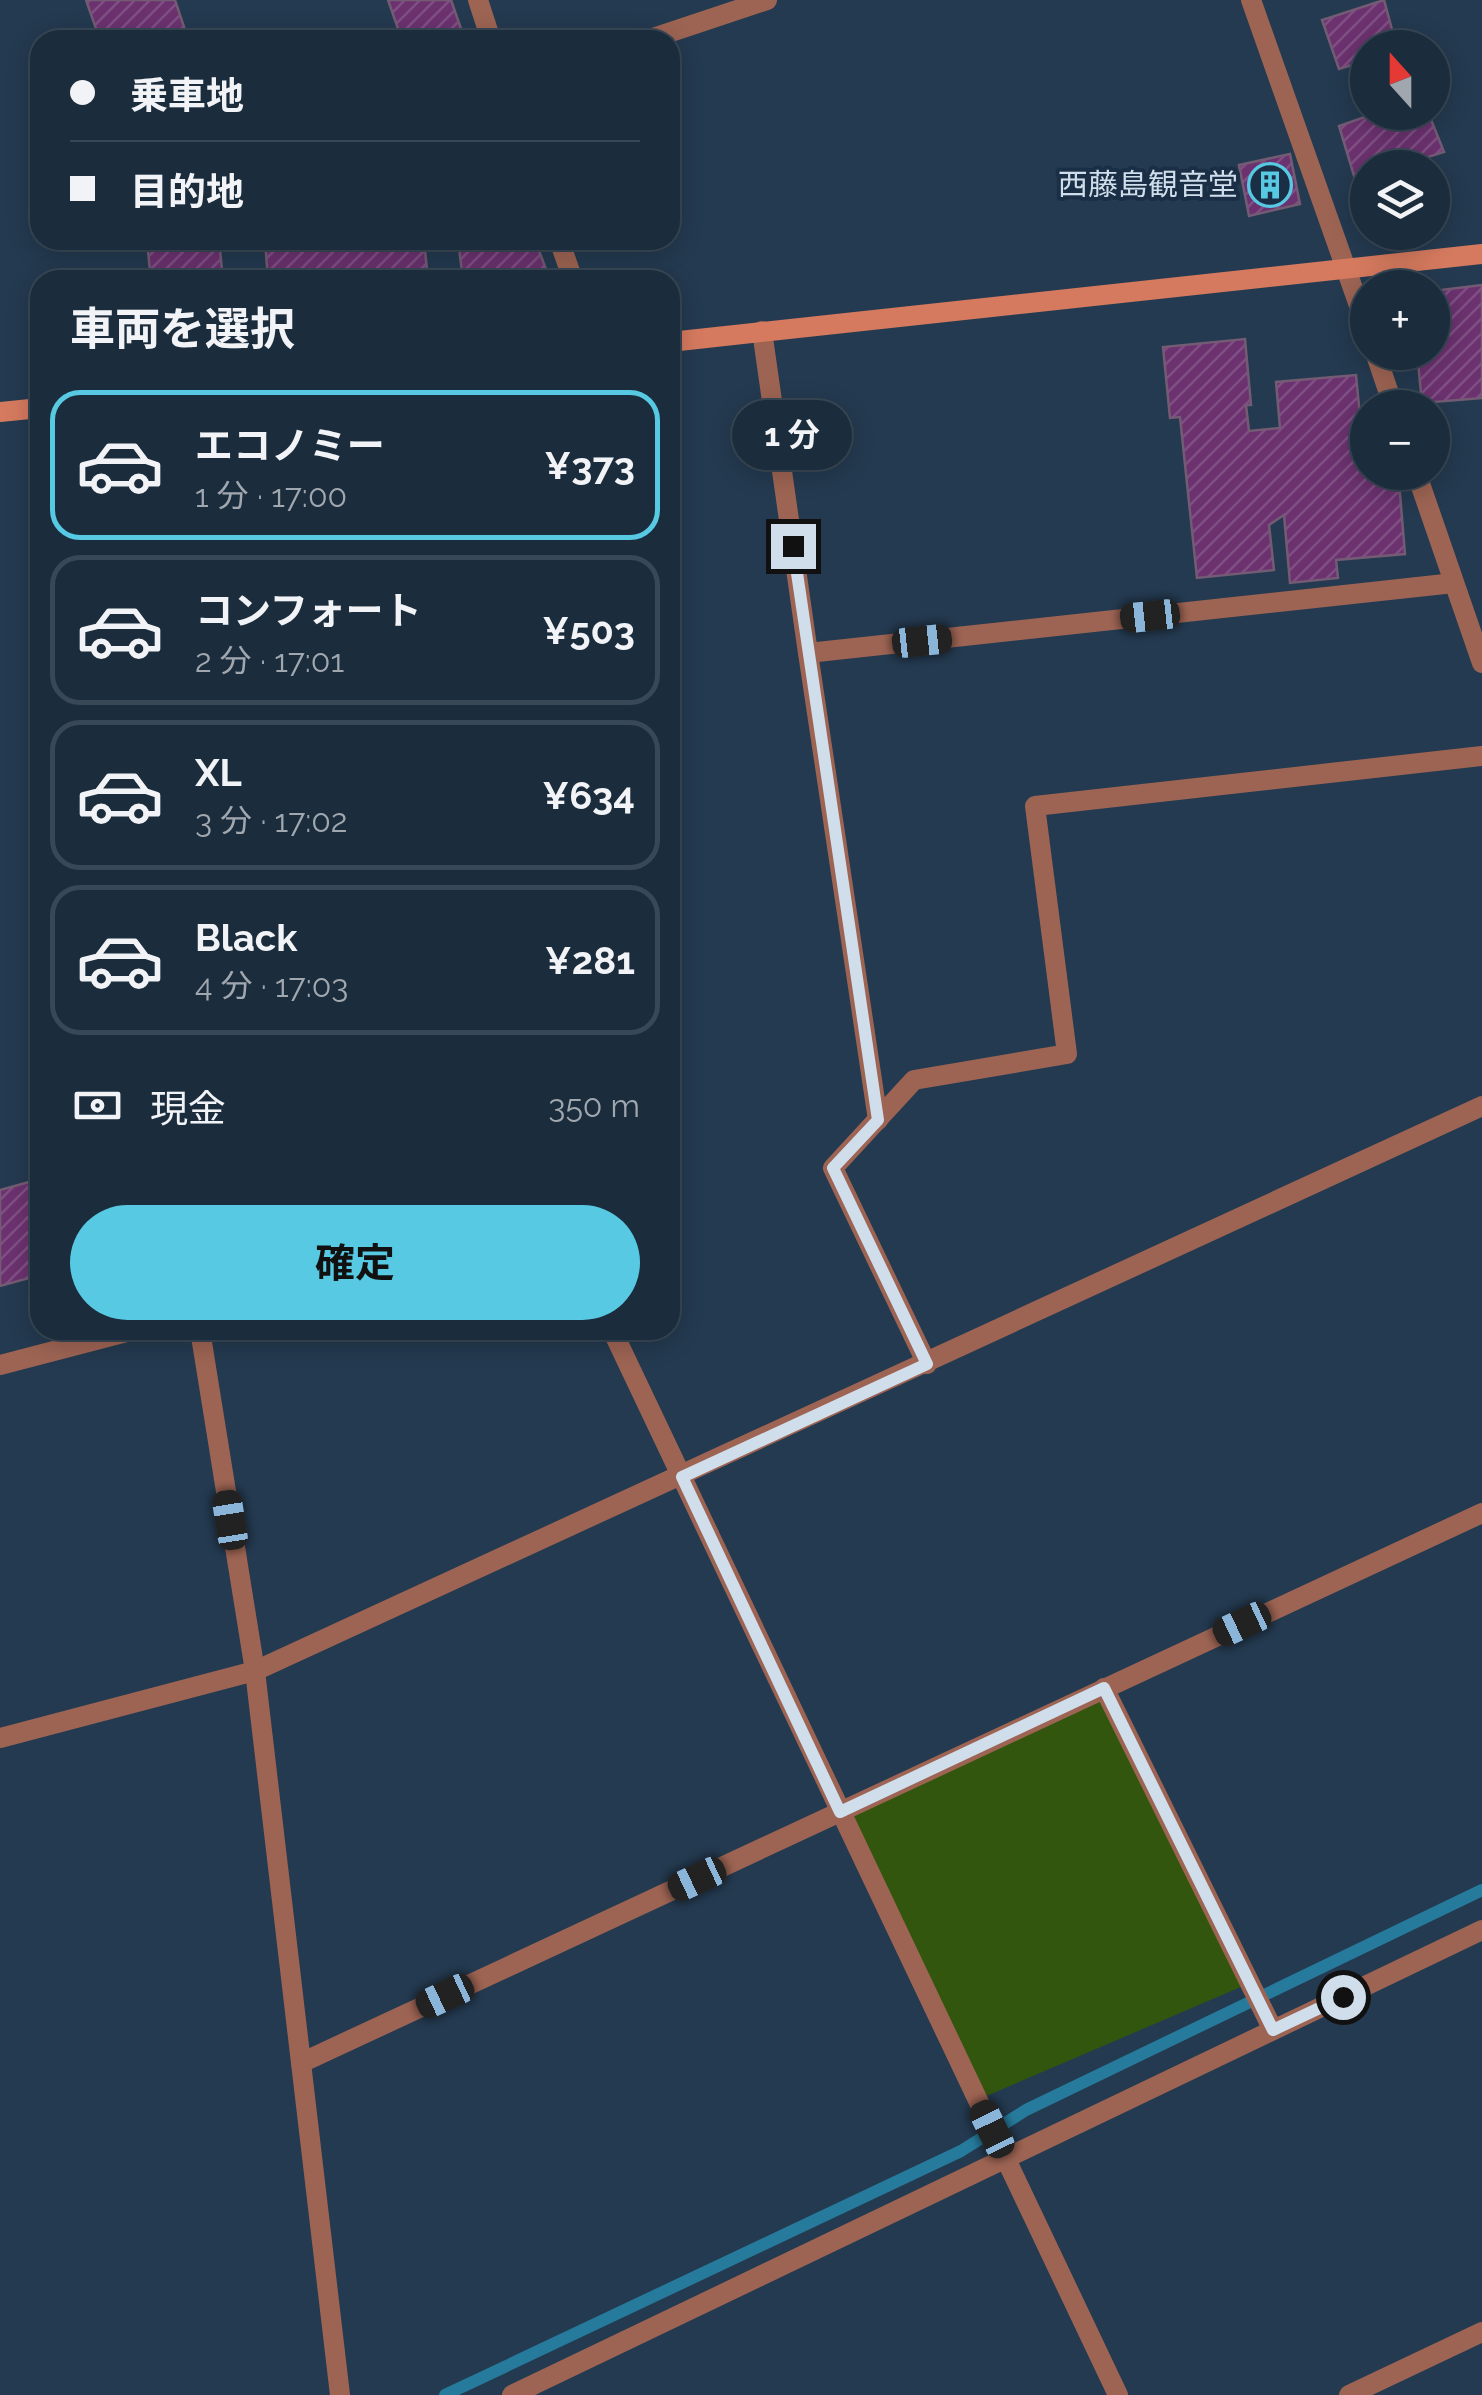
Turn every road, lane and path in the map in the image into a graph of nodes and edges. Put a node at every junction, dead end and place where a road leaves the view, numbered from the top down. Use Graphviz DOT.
graph roads {
  1 [pos="478,0"];
  2 [pos="767,0"];
  3 [pos="1251,0"];
  4 [pos="488,30"];
  5 [pos="677,30"];
  6 [pos="1482,254"];
  7 [pos="1346,268"];
  8 [pos="1350,279"];
  9 [pos="762,331"];
  10 [pos="680,341"];
  11 [pos="30,409"];
  12 [pos="0,412"];
  13 [pos="1422,490"];
  14 [pos="1454,583"];
  15 [pos="808,653"];
  16 [pos="1482,663"];
  17 [pos="1482,756"];
  18 [pos="1482,1106"];
  19 [pos="878,1120"];
  20 [pos="96,1340"];
  21 [pos="202,1340"];
  22 [pos="617,1340"];
  23 [pos="927,1364"];
  24 [pos="0,1365"];
  25 [pos="682,1477"];
  26 [pos="1482,1513"];
  27 [pos="255,1671"];
  28 [pos="1104,1688"];
  29 [pos="0,1738"];
  30 [pos="840,1812"];
  31 [pos="1482,1930"];
  32 [pos="1273,2030"];
  33 [pos="301,2063"];
  34 [pos="1006,2158"];
  35 [pos="1482,2332"];
  36 [pos="340,2395"];
  37 [pos="512,2395"];
  38 [pos="1118,2395"];
  39 [pos="1349,2395"];
  1 -- 4 [label="street"];
  2 -- 5 [label="street"];
  3 -- 7 [label="street"];
  6 -- 7 [label="street"];
  7 -- 8 [label="street"];
  7 -- 9 [label="street"];
  9 -- 10 [label="street"];
  9 -- 15 [label="street"];
  11 -- 12 [label="street"];
  13 -- 14 [label="street"];
  14 -- 15 [label="street"];
  14 -- 16 [label="street"];
  15 -- 19 [label="street"];
  17 -- 19 [label="street"];
  18 -- 23 [label="street"];
  19 -- 23 [label="street"];
  20 -- 24 [label="street"];
  21 -- 27 [label="street"];
  22 -- 25 [label="street"];
  23 -- 25 [label="street"];
  25 -- 27 [label="street"];
  25 -- 30 [label="street"];
  26 -- 28 [label="street"];
  27 -- 29 [label="street"];
  27 -- 33 [label="street"];
  28 -- 30 [label="street"];
  28 -- 32 [label="street"];
  30 -- 33 [label="street"];
  30 -- 34 [label="street"];
  31 -- 32 [label="street"];
  32 -- 34 [label="street"];
  33 -- 36 [label="street"];
  34 -- 37 [label="street"];
  34 -- 38 [label="street"];
  35 -- 39 [label="street"];
}
